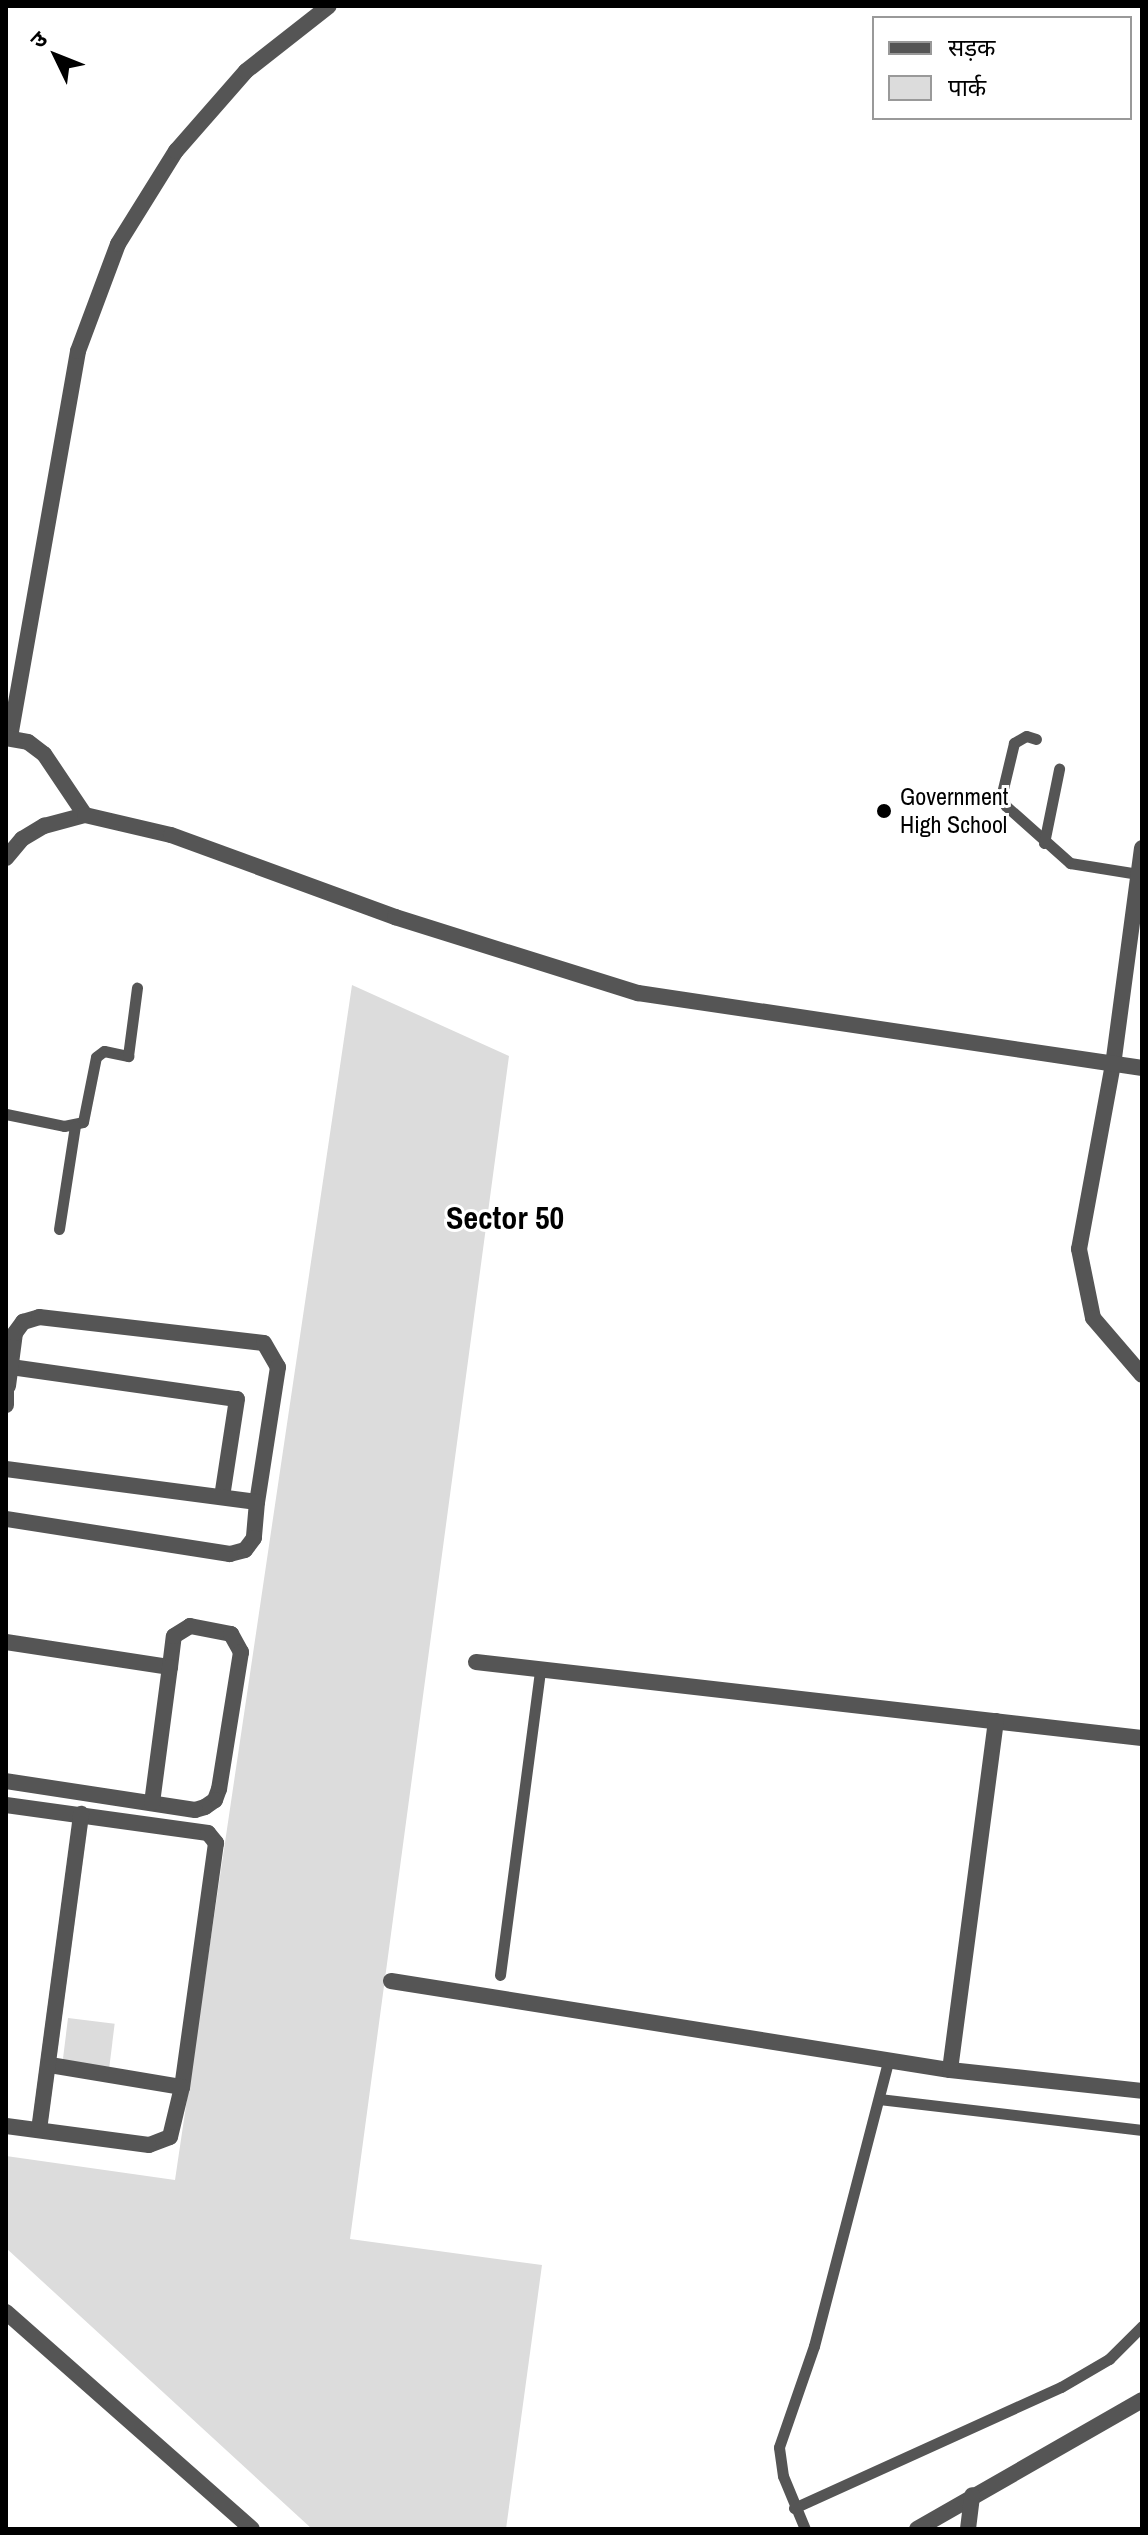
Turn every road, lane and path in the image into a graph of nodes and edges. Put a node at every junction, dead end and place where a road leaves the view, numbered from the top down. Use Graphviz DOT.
graph roads {
  1 [pos="329,6"];
  2 [pos="8,737"];
  3 [pos="1036,739"];
  4 [pos="1059,769"];
  5 [pos="85,815"];
  6 [pos="1044,843"];
  7 [pos="1142,848"];
  8 [pos="6,858"];
  9 [pos="1138,874"];
  10 [pos="137,988"];
  11 [pos="1113,1064"];
  12 [pos="1142,1068"];
  13 [pos="6,1114"];
  14 [pos="75,1126"];
  15 [pos="59,1229"];
  16 [pos="11,1367"];
  17 [pos="1142,1375"];
  18 [pos="7,1386"];
  19 [pos="6,1405"];
  20 [pos="6,1469"];
  21 [pos="222,1497"];
  22 [pos="257,1502"];
  23 [pos="6,1519"];
  24 [pos="6,1642"];
  25 [pos="476,1662"];
  26 [pos="170,1667"];
  27 [pos="540,1670"];
  28 [pos="996,1721"];
  29 [pos="1142,1738"];
  30 [pos="6,1781"];
  31 [pos="152,1803"];
  32 [pos="6,1805"];
  33 [pos="81,1814"];
  34 [pos="500,1975"];
  35 [pos="391,1981"];
  36 [pos="888,2061"];
  37 [pos="50,2065"];
  38 [pos="950,2070"];
  39 [pos="182,2087"];
  40 [pos="1142,2091"];
  41 [pos="879,2099"];
  42 [pos="6,2126"];
  43 [pos="39,2130"];
  44 [pos="1142,2130"];
  45 [pos="6,2312"];
  46 [pos="1142,2326"];
  47 [pos="1142,2400"];
  48 [pos="972,2495"];
  49 [pos="794,2508"];
  50 [pos="252,2529"];
  51 [pos="805,2529"];
  52 [pos="917,2529"];
  53 [pos="968,2529"];
  1 -- 2 [label="street"];
  2 -- 5 [label="street"];
  3 -- 6 [label="lane"];
  4 -- 6 [label="lane"];
  5 -- 8 [label="street"];
  5 -- 11 [label="street"];
  6 -- 9 [label="lane"];
  7 -- 9 [label="street"];
  9 -- 11 [label="street"];
  10 -- 14 [label="lane"];
  11 -- 12 [label="street"];
  11 -- 17 [label="street"];
  13 -- 14 [label="lane"];
  14 -- 15 [label="lane"];
  16 -- 18 [label="street"];
  16 -- 21 [label="street"];
  16 -- 22 [label="street"];
  18 -- 19 [label="street"];
  20 -- 21 [label="street"];
  21 -- 22 [label="street"];
  22 -- 23 [label="street"];
  24 -- 26 [label="street"];
  25 -- 27 [label="street"];
  26 -- 31 [label="street"];
  26 -- 31 [label="street"];
  27 -- 28 [label="street"];
  27 -- 34 [label="lane"];
  28 -- 29 [label="street"];
  28 -- 38 [label="street"];
  30 -- 31 [label="street"];
  32 -- 33 [label="street"];
  33 -- 37 [label="street"];
  33 -- 39 [label="street"];
  35 -- 36 [label="street"];
  36 -- 38 [label="street"];
  36 -- 41 [label="lane"];
  37 -- 39 [label="street"];
  37 -- 43 [label="street"];
  38 -- 40 [label="street"];
  39 -- 43 [label="street"];
  41 -- 44 [label="lane"];
  41 -- 49 [label="lane"];
  42 -- 43 [label="street"];
  45 -- 50 [label="street"];
  46 -- 49 [label="lane"];
  47 -- 48 [label="street"];
  48 -- 52 [label="street"];
  48 -- 53 [label="street"];
  49 -- 51 [label="lane"];
}
